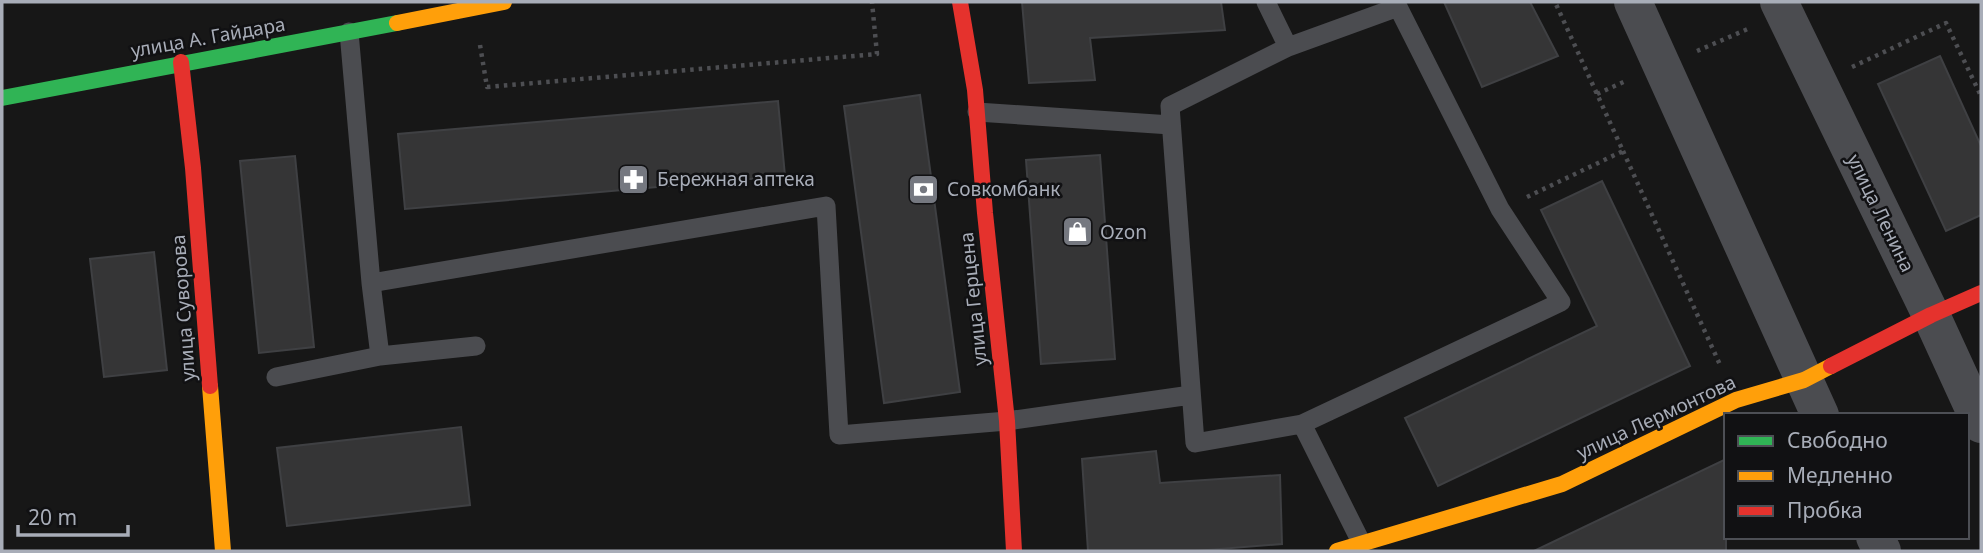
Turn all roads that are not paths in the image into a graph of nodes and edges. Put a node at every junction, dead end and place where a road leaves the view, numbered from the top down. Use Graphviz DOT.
graph roads {
  1 [pos="504,2"];
  2 [pos="960,2"];
  3 [pos="1266,2"];
  4 [pos="1633,2"];
  5 [pos="1782,8"];
  6 [pos="349,32"];
  7 [pos="1288,47"];
  8 [pos="181,62"];
  9 [pos="2,98"];
  10 [pos="977,112"];
  11 [pos="1171,125"];
  12 [pos="371,283"];
  13 [pos="1981,293"];
  14 [pos="1931,314"];
  15 [pos="476,346"];
  16 [pos="380,356"];
  17 [pos="276,377"];
  18 [pos="1804,380"];
  19 [pos="1191,395"];
  20 [pos="1819,413"];
  21 [pos="1007,421"];
  22 [pos="1302,424"];
  23 [pos="1981,424"];
  24 [pos="1362,544"];
  25 [pos="223,551"];
  26 [pos="1014,551"];
  27 [pos="1337,551"];
  1 -- 6 [label="street, улица А. Гайдара"];
  2 -- 10 [label="street, улица Герцена"];
  3 -- 7 [label="lane"];
  4 -- 18 [label="street"];
  5 -- 14 [label="street, улица Ленина"];
  6 -- 8 [label="street, улица А. Гайдара"];
  6 -- 12 [label="lane"];
  7 -- 11 [label="lane"];
  7 -- 22 [label="lane"];
  8 -- 9 [label="street, улица А. Гайдара"];
  8 -- 25 [label="street, улица Суворова"];
  10 -- 11 [label="lane"];
  10 -- 21 [label="street, улица Герцена"];
  11 -- 19 [label="lane"];
  12 -- 16 [label="lane"];
  12 -- 21 [label="lane"];
  13 -- 14 [label="street, улица Лермонтова"];
  14 -- 18 [label="street, улица Лермонтова"];
  14 -- 23 [label="street, улица Ленина"];
  15 -- 16 [label="lane"];
  16 -- 17 [label="lane"];
  18 -- 20 [label="street"];
  18 -- 24 [label="street, улица Лермонтова"];
  19 -- 21 [label="lane"];
  19 -- 22 [label="lane"];
  21 -- 26 [label="street, улица Герцена"];
  22 -- 24 [label="lane"];
  24 -- 27 [label="street, улица Лермонтова"];
}
